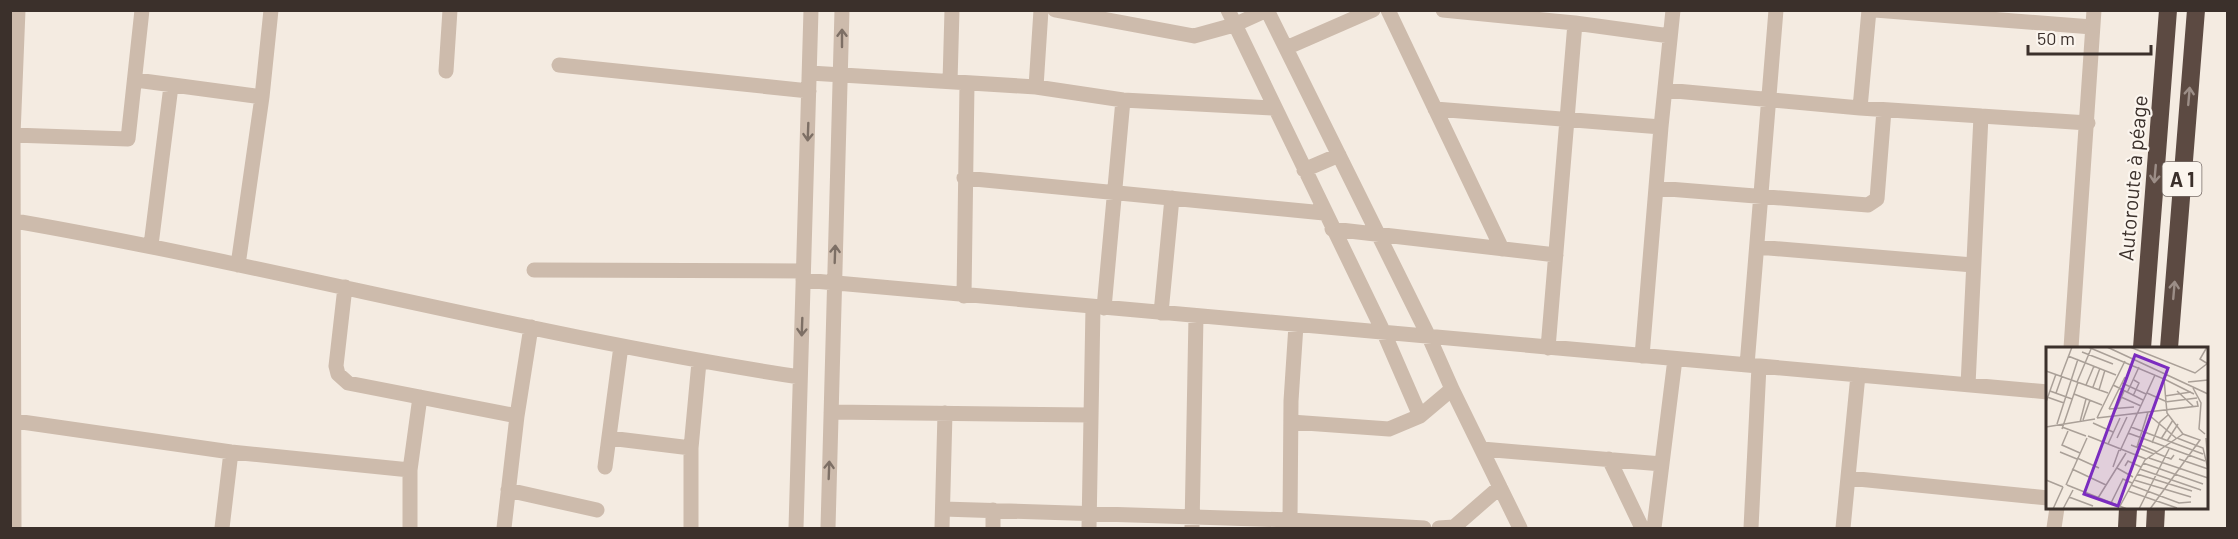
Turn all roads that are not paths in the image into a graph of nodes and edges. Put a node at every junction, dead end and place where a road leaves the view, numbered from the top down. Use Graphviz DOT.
graph roads {
  1 [pos="18,10"];
  2 [pos="142,10"];
  3 [pos="270,10"];
  4 [pos="450,10"];
  5 [pos="811,10"];
  6 [pos="842,10"];
  7 [pos="952,10"];
  8 [pos="1041,10"];
  9 [pos="1055,10"];
  10 [pos="1373,10"];
  11 [pos="1388,10"];
  12 [pos="1443,10"];
  13 [pos="1673,10"];
  14 [pos="1776,10"];
  15 [pos="1869,10"];
  16 [pos="1875,10"];
  17 [pos="2094,10"];
  18 [pos="2168,10"];
  19 [pos="2196,10"];
  20 [pos="1501,13"];
  21 [pos="1963,14"];
  22 [pos="1231,18"];
  23 [pos="1575,23"];
  24 [pos="2092,27"];
  25 [pos="1670,36"];
  26 [pos="1286,48"];
  27 [pos="560,64"];
  28 [pos="446,71"];
  29 [pos="810,73"];
  30 [pos="842,76"];
  31 [pos="136,80"];
  32 [pos="950,82"];
  33 [pos="967,84"];
  34 [pos="171,86"];
  35 [pos="1036,87"];
  36 [pos="1665,90"];
  37 [pos="809,91"];
  38 [pos="262,97"];
  39 [pos="1769,98"];
  40 [pos="1123,100"];
  41 [pos="1274,108"];
  42 [pos="1860,108"];
  43 [pos="1435,109"];
  44 [pos="1884,110"];
  45 [pos="1981,116"];
  46 [pos="1567,119"];
  47 [pos="2088,123"];
  48 [pos="1661,127"];
  49 [pos="13,135"];
  50 [pos="1338,156"];
  51 [pos="1304,170"];
  52 [pos="964,178"];
  53 [pos="1656,188"];
  54 [pos="1114,193"];
  55 [pos="1761,196"];
  56 [pos="1172,198"];
  57 [pos="1324,213"];
  58 [pos="15,221"];
  59 [pos="1332,229"];
  60 [pos="1377,234"];
  61 [pos="151,245"];
  62 [pos="1757,247"];
  63 [pos="1502,249"];
  64 [pos="1556,255"];
  65 [pos="238,265"];
  66 [pos="1973,265"];
  67 [pos="534,270"];
  68 [pos="803,276"];
  69 [pos="834,284"];
  70 [pos="345,287"];
  71 [pos="964,296"];
  72 [pos="1099,308"];
  73 [pos="1161,313"];
  74 [pos="1196,316"];
  75 [pos="1296,325"];
  76 [pos="531,327"];
  77 [pos="1384,333"];
  78 [pos="1430,337"];
  79 [pos="621,346"];
  80 [pos="2071,347"];
  81 [pos="2142,347"];
  82 [pos="2169,347"];
  83 [pos="1548,348"];
  84 [pos="1642,356"];
  85 [pos="1675,358"];
  86 [pos="699,362"];
  87 [pos="1753,366"];
  88 [pos="1858,375"];
  89 [pos="800,377"];
  90 [pos="1968,385"];
  91 [pos="1452,389"];
  92 [pos="2046,392"];
  93 [pos="420,397"];
  94 [pos="831,412"];
  95 [pos="945,413"];
  96 [pos="1091,415"];
  97 [pos="517,416"];
  98 [pos="1420,416"];
  99 [pos="15,422"];
  100 [pos="1290,422"];
  101 [pos="609,438"];
  102 [pos="691,448"];
  103 [pos="1482,449"];
  104 [pos="231,452"];
  105 [pos="1608,459"];
  106 [pos="1662,464"];
  107 [pos="605,467"];
  108 [pos="410,471"];
  109 [pos="1848,478"];
  110 [pos="1500,488"];
  111 [pos="508,490"];
  112 [pos="2046,498"];
  113 [pos="943,509"];
  114 [pos="2057,509"];
  115 [pos="2128,509"];
  116 [pos="2156,509"];
  117 [pos="597,510"];
  118 [pos="993,510"];
  119 [pos="1089,521"];
  120 [pos="1471,522"];
  121 [pos="1192,523"];
  122 [pos="1284,523"];
  123 [pos="14,528"];
  124 [pos="222,528"];
  125 [pos="410,528"];
  126 [pos="504,528"];
  127 [pos="691,528"];
  128 [pos="796,528"];
  129 [pos="828,528"];
  130 [pos="942,528"];
  131 [pos="993,528"];
  132 [pos="1424,528"];
  133 [pos="1439,528"];
  134 [pos="1520,528"];
  135 [pos="1642,528"];
  136 [pos="1654,528"];
  137 [pos="1751,528"];
  138 [pos="1843,528"];
  139 [pos="2054,528"];
  140 [pos="2127,528"];
  141 [pos="2155,528"];
  1 -- 49 [label="street"];
  2 -- 31 [label="street"];
  3 -- 38 [label="street"];
  4 -- 28 [label="street"];
  5 -- 29 [label="street"];
  30 -- 6 [label="street, one-way"];
  7 -- 32 [label="street"];
  8 -- 35 [label="street"];
  9 -- 22 [label="street"];
  10 -- 26 [label="street"];
  11 -- 43 [label="street"];
  12 -- 20 [label="street"];
  13 -- 25 [label="street"];
  14 -- 39 [label="street"];
  15 -- 42 [label="street"];
  16 -- 21 [label="street"];
  17 -- 24 [label="street"];
  18 -- 81 [label="highway, Autoroute à péage / A 1, one-way"];
  82 -- 19 [label="highway, A 1, one-way"];
  20 -- 23 [label="street"];
  21 -- 24 [label="street"];
  22 -- 26 [label="street"];
  22 -- 41 [label="street"];
  23 -- 25 [label="street"];
  23 -- 46 [label="street"];
  24 -- 47 [label="street"];
  25 -- 36 [label="street"];
  26 -- 50 [label="street"];
  27 -- 37 [label="street"];
  29 -- 30 [label="street"];
  29 -- 37 [label="street"];
  30 -- 32 [label="street"];
  69 -- 30 [label="street, one-way"];
  31 -- 34 [label="street"];
  31 -- 49 [label="street"];
  32 -- 33 [label="street"];
  33 -- 35 [label="street"];
  33 -- 52 [label="street"];
  34 -- 38 [label="street"];
  34 -- 61 [label="street"];
  35 -- 40 [label="street"];
  36 -- 39 [label="street"];
  36 -- 48 [label="street"];
  37 -- 68 [label="street, one-way"];
  38 -- 65 [label="street"];
  39 -- 42 [label="street"];
  39 -- 55 [label="street"];
  40 -- 41 [label="street"];
  40 -- 54 [label="street"];
  41 -- 51 [label="street"];
  42 -- 44 [label="street"];
  43 -- 46 [label="street"];
  43 -- 63 [label="street"];
  44 -- 45 [label="street"];
  44 -- 55 [label="street"];
  45 -- 47 [label="street"];
  45 -- 66 [label="street"];
  46 -- 48 [label="street"];
  46 -- 64 [label="street"];
  47 -- 80 [label="street"];
  48 -- 53 [label="street"];
  49 -- 58 [label="street"];
  50 -- 51 [label="street"];
  50 -- 60 [label="street"];
  51 -- 57 [label="street"];
  52 -- 54 [label="street"];
  52 -- 71 [label="street"];
  53 -- 55 [label="street"];
  53 -- 84 [label="street"];
  54 -- 56 [label="street"];
  54 -- 72 [label="street"];
  55 -- 62 [label="street"];
  56 -- 57 [label="street"];
  56 -- 73 [label="street"];
  57 -- 59 [label="street"];
  58 -- 61 [label="street"];
  58 -- 99 [label="street"];
  59 -- 60 [label="street"];
  59 -- 77 [label="street"];
  60 -- 63 [label="street"];
  60 -- 78 [label="street"];
  61 -- 65 [label="street"];
  62 -- 66 [label="street"];
  62 -- 87 [label="street"];
  63 -- 64 [label="street"];
  64 -- 83 [label="street"];
  65 -- 70 [label="street"];
  66 -- 90 [label="street"];
  67 -- 68 [label="street"];
  68 -- 69 [label="street"];
  68 -- 89 [label="street, one-way"];
  69 -- 71 [label="street"];
  69 -- 94 [label="street"];
  70 -- 76 [label="street"];
  70 -- 93 [label="street"];
  71 -- 72 [label="street"];
  72 -- 73 [label="street"];
  72 -- 96 [label="street"];
  73 -- 74 [label="street"];
  74 -- 75 [label="street"];
  74 -- 121 [label="street"];
  75 -- 77 [label="street"];
  75 -- 100 [label="street"];
  76 -- 79 [label="street"];
  76 -- 97 [label="street"];
  77 -- 78 [label="street"];
  77 -- 98 [label="street"];
  78 -- 83 [label="street"];
  78 -- 91 [label="street"];
  79 -- 86 [label="street"];
  79 -- 101 [label="street"];
  83 -- 84 [label="street"];
  84 -- 85 [label="street"];
  85 -- 87 [label="street"];
  85 -- 106 [label="street"];
  86 -- 89 [label="street"];
  86 -- 102 [label="street"];
  87 -- 88 [label="street"];
  87 -- 137 [label="street"];
  88 -- 90 [label="street"];
  88 -- 109 [label="street"];
  89 -- 128 [label="street"];
  90 -- 92 [label="street"];
  91 -- 98 [label="street"];
  91 -- 103 [label="street"];
  93 -- 97 [label="street"];
  93 -- 108 [label="street"];
  94 -- 95 [label="street"];
  129 -- 94 [label="street, one-way"];
  95 -- 96 [label="street"];
  95 -- 113 [label="street"];
  96 -- 119 [label="street"];
  97 -- 111 [label="street"];
  98 -- 100 [label="street"];
  99 -- 104 [label="street"];
  99 -- 123 [label="street"];
  100 -- 122 [label="street"];
  101 -- 102 [label="street"];
  101 -- 107 [label="street"];
  102 -- 127 [label="street"];
  103 -- 105 [label="street"];
  103 -- 110 [label="street"];
  104 -- 108 [label="street"];
  104 -- 124 [label="street"];
  105 -- 106 [label="street"];
  105 -- 135 [label="street"];
  106 -- 136 [label="street"];
  108 -- 125 [label="street"];
  109 -- 112 [label="street"];
  109 -- 138 [label="street"];
  110 -- 120 [label="street"];
  110 -- 134 [label="street"];
  111 -- 117 [label="street"];
  111 -- 126 [label="street"];
  113 -- 118 [label="street"];
  113 -- 130 [label="street"];
  114 -- 139 [label="street"];
  115 -- 140 [label="highway"];
  116 -- 141 [label="highway"];
  118 -- 119 [label="street"];
  118 -- 131 [label="street"];
  119 -- 121 [label="street"];
  120 -- 133 [label="street"];
  121 -- 122 [label="street"];
  122 -- 132 [label="street"];
}
